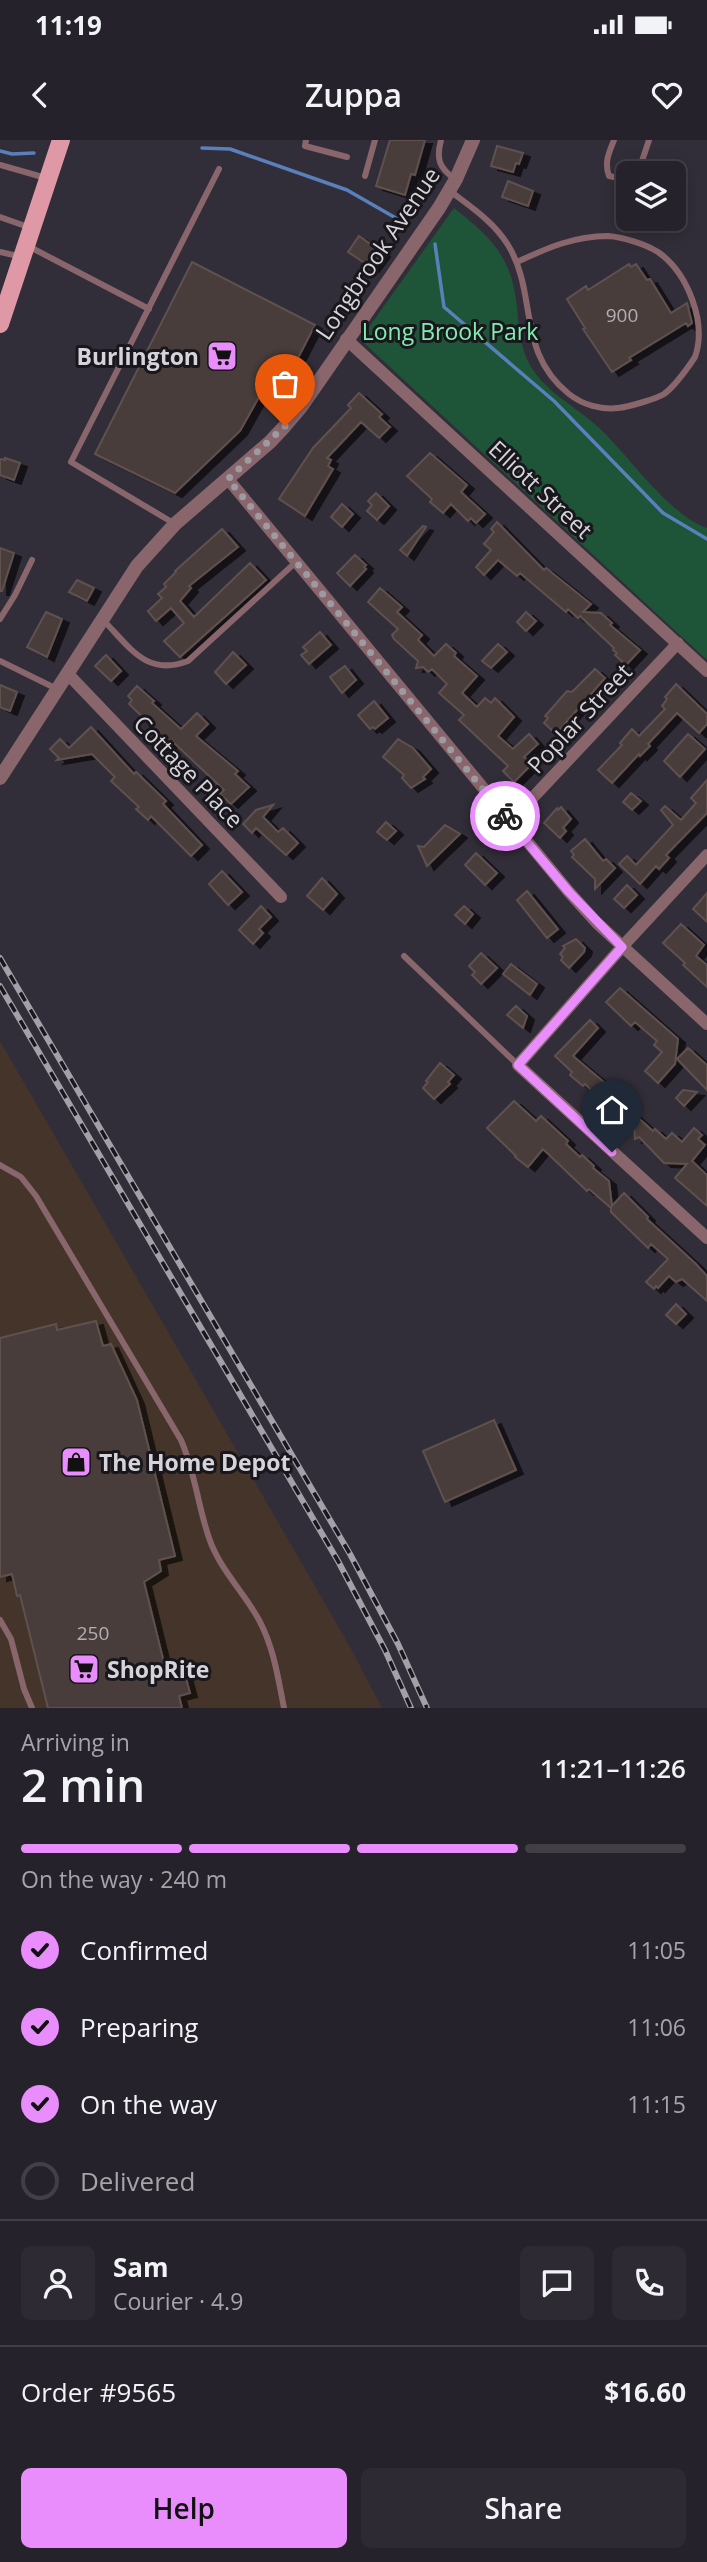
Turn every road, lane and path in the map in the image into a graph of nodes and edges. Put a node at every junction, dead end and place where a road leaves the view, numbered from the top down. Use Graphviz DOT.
graph roads {
  1 [pos="61,140"];
  2 [pos="306,140"];
  3 [pos="374,140"];
  4 [pos="441,140"];
  5 [pos="473,140"];
  6 [pos="614,140"];
  7 [pos="649,140"];
  8 [pos="347,157"];
  9 [pos="642,161"];
  10 [pos="0,164"];
  11 [pos="219,169"];
  12 [pos="365,176"];
  13 [pos="616,177"];
  14 [pos="48,178"];
  15 [pos="453,185"];
  16 [pos="0,217"];
  17 [pos="32,228"];
  18 [pos="0,251"];
  19 [pos="24,251"];
  20 [pos="517,262"];
  21 [pos="149,309"];
  22 [pos="0,324"];
  23 [pos="346,339"];
  24 [pos="228,479"];
  25 [pos="175,524"];
  26 [pos="32,560"];
  27 [pos="296,562"];
  28 [pos="0,619"];
  29 [pos="102,619"];
  30 [pos="678,643"];
  31 [pos="0,661"];
  32 [pos="707,671"];
  33 [pos="67,673"];
  34 [pos="57,689"];
  35 [pos="0,778"];
  36 [pos="510,822"];
  37 [pos="707,855"];
  38 [pos="281,897"];
  39 [pos="622,947"];
  40 [pos="404,956"];
  41 [pos="707,1024"];
  42 [pos="518,1065"];
  43 [pos="0,1165"];
  44 [pos="707,1238"];
  45 [pos="0,1620"];
  46 [pos="32,1708"];
  47 [pos="285,1708"];
  1 -- 14 [label="main road"];
  2 -- 8 [label="lane"];
  3 -- 12 [label="lane"];
  4 -- 15 [label="lane"];
  5 -- 15 [label="street, Longbrook Avenue"];
  6 -- 13 [label="lane"];
  7 -- 9 [label="lane"];
  10 -- 14 [label="lane"];
  11 -- 21 [label="lane"];
  14 -- 17 [label="main road"];
  15 -- 20 [label="lane"];
  15 -- 23 [label="street, Longbrook Avenue"];
  16 -- 17 [label="lane"];
  17 -- 19 [label="main road"];
  18 -- 19 [label="lane"];
  19 -- 21 [label="lane"];
  19 -- 22 [label="main road"];
  20 -- 20 [label="lane"];
  21 -- 25 [label="lane"];
  23 -- 24 [label="street, Longbrook Avenue"];
  23 -- 30 [label="street, Elliott Street"];
  24 -- 25 [label="street, Longbrook Avenue"];
  24 -- 27 [label="street"];
  25 -- 29 [label="street, Longbrook Avenue"];
  26 -- 28 [label="lane"];
  27 -- 29 [label="lane"];
  27 -- 36 [label="street"];
  29 -- 33 [label="street, Longbrook Avenue"];
  30 -- 32 [label="street, Elliott Street"];
  30 -- 36 [label="street, Poplar Street"];
  31 -- 34 [label="lane"];
  33 -- 34 [label="street, Longbrook Avenue"];
  33 -- 38 [label="street, Cottage Place"];
  34 -- 35 [label="street, Longbrook Avenue"];
  36 -- 39 [label="street"];
  37 -- 39 [label="street"];
  39 -- 41 [label="street"];
  39 -- 42 [label="street"];
  40 -- 42 [label="lane"];
  42 -- 44 [label="street"];
  43 -- 47 [label="lane"];
  45 -- 46 [label="lane"];
}
